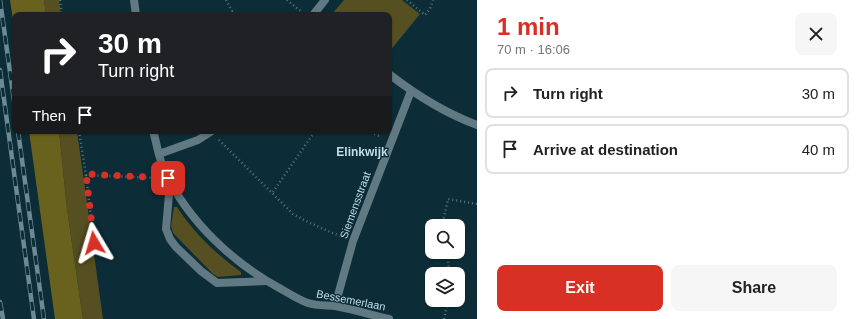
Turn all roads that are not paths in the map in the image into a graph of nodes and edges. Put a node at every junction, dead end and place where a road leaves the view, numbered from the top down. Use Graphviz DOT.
graph roads {
  1 [pos="134,0"];
  2 [pos="325,0"];
  3 [pos="136,12"];
  4 [pos="315,12"];
  5 [pos="392,76"];
  6 [pos="411,91"];
  7 [pos="477,124"];
  8 [pos="154,134"];
  9 [pos="212,134"];
  10 [pos="159,154"];
  11 [pos="169,180"];
  12 [pos="266,281"];
  13 [pos="335,306"];
  14 [pos="389,319"];
  1 -- 3 [label="street"];
  2 -- 4 [label="street"];
  5 -- 6 [label="street"];
  6 -- 7 [label="street"];
  6 -- 13 [label="street, Siemensstraat"];
  8 -- 10 [label="street, Bessemerlaan"];
  9 -- 10 [label="street"];
  10 -- 11 [label="street, Bessemerlaan"];
  11 -- 12 [label="street, Bessemerlaan"];
  11 -- 12 [label="street, Bessemerlaan"];
  12 -- 13 [label="street, Bessemerlaan"];
  13 -- 14 [label="street, Bessemerlaan"];
}
